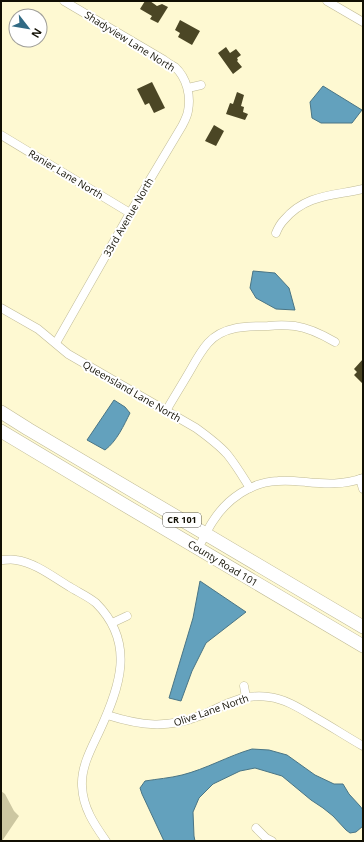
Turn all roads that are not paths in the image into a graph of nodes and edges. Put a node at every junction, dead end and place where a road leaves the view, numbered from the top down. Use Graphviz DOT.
graph roads {
  1 [pos="64,1"];
  2 [pos="328,1"];
  3 [pos="363,22"];
  4 [pos="201,84"];
  5 [pos="188,88"];
  6 [pos="1,135"];
  7 [pos="363,189"];
  8 [pos="130,213"];
  9 [pos="276,233"];
  10 [pos="1,308"];
  11 [pos="335,342"];
  12 [pos="56,343"];
  13 [pos="166,411"];
  14 [pos="1,412"];
  15 [pos="1,431"];
  16 [pos="361,479"];
  17 [pos="250,488"];
  18 [pos="363,488"];
  19 [pos="207,534"];
  20 [pos="198,548"];
  21 [pos="1,560"];
  22 [pos="127,616"];
  23 [pos="112,623"];
  24 [pos="363,627"];
  25 [pos="363,646"];
  26 [pos="244,686"];
  27 [pos="246,697"];
  28 [pos="107,715"];
  29 [pos="363,746"];
  30 [pos="256,828"];
  31 [pos="106,841"];
  32 [pos="272,841"];
  1 -- 5 [label="street, Shadyview Lane North"];
  2 -- 3 [label="street"];
  4 -- 5 [label="street"];
  5 -- 8 [label="street, 33rd Avenue North"];
  6 -- 8 [label="street, Ranier Lane North"];
  7 -- 9 [label="street"];
  8 -- 12 [label="street, 33rd Avenue North"];
  10 -- 12 [label="street, Queensland Lane North"];
  11 -- 13 [label="street"];
  12 -- 13 [label="street, Queensland Lane North"];
  13 -- 17 [label="street, Queensland Lane North"];
  14 -- 19 [label="main road, County Road 101 / CR 101"];
  15 -- 20 [label="main road, County Road 101 / CR 101"];
  16 -- 17 [label="street"];
  16 -- 18 [label="street"];
  17 -- 19 [label="street"];
  19 -- 20 [label="street"];
  19 -- 24 [label="main road, County Road 101 / CR 101"];
  20 -- 25 [label="main road, County Road 101 / CR 101"];
  21 -- 23 [label="street"];
  22 -- 23 [label="street"];
  23 -- 28 [label="street"];
  26 -- 27 [label="street"];
  27 -- 28 [label="street, Olive Lane North"];
  27 -- 29 [label="street, Olive Lane North"];
  28 -- 31 [label="street"];
  30 -- 32 [label="street"];
}
